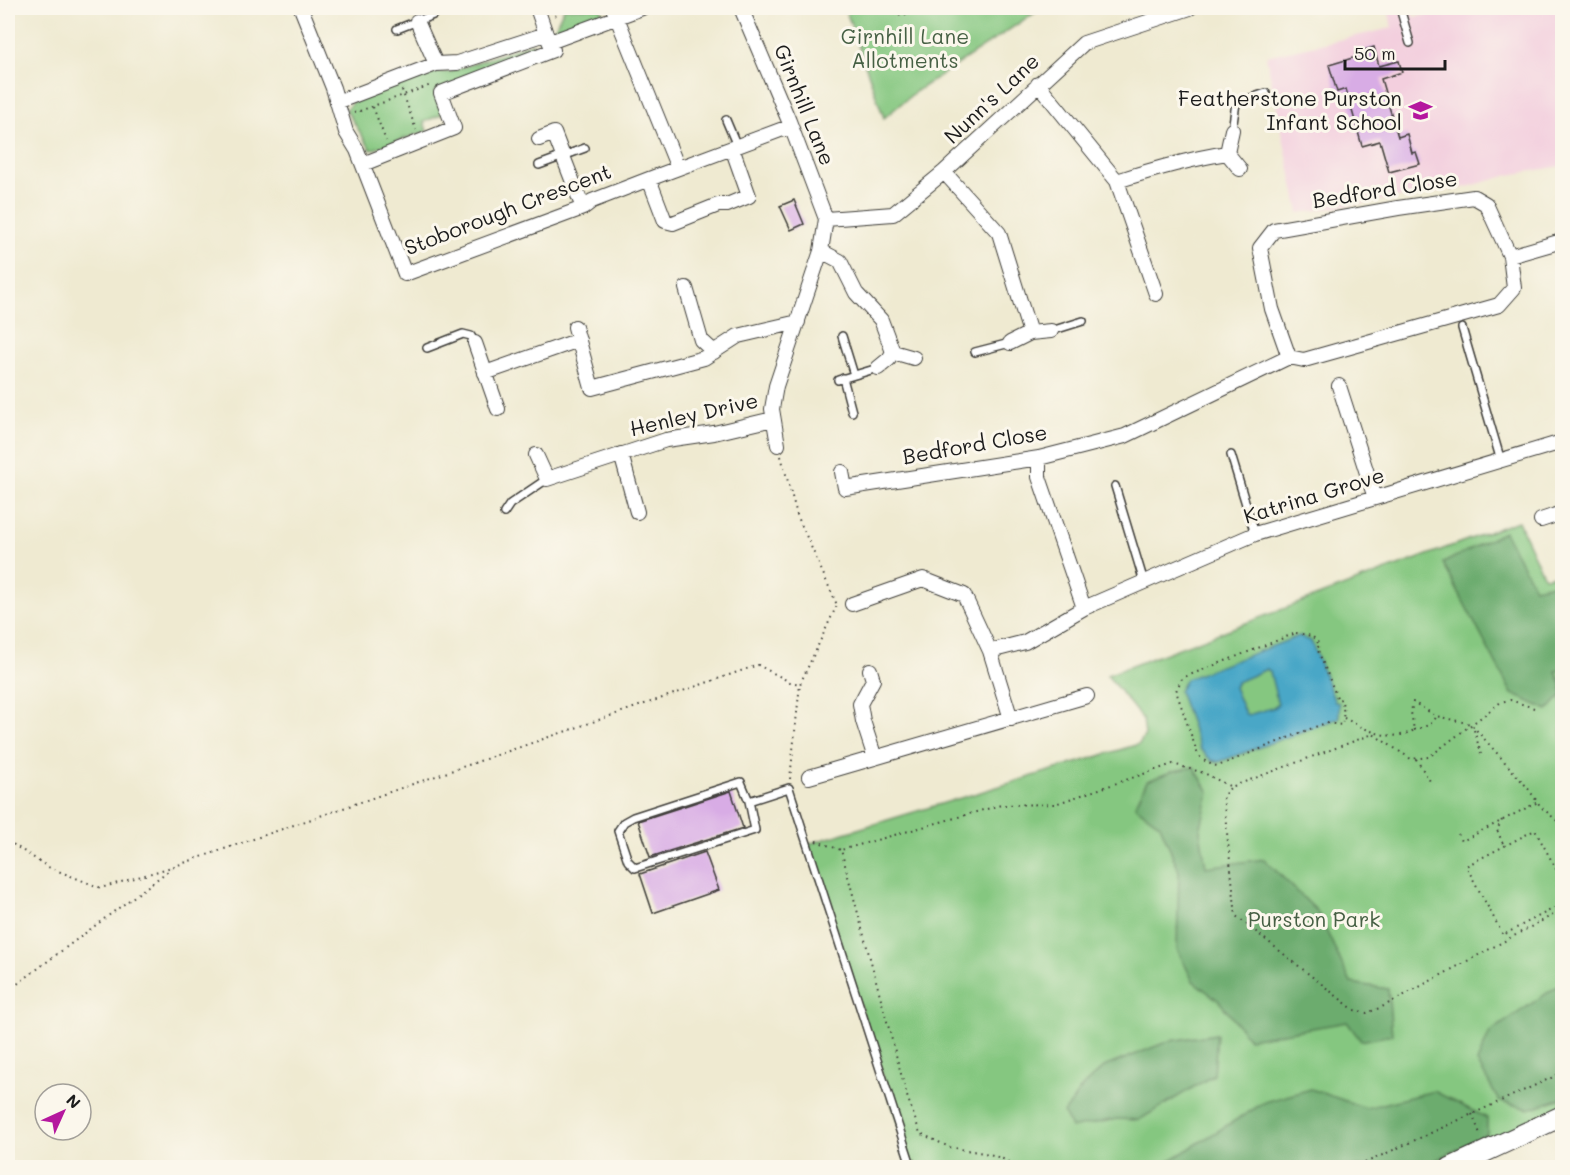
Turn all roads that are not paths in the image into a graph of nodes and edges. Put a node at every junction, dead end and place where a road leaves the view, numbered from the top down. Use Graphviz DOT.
graph roads {
  1 [pos="301,8"];
  2 [pos="537,8"];
  3 [pos="642,8"];
  4 [pos="741,8"];
  5 [pos="1190,8"];
  6 [pos="1400,8"];
  7 [pos="615,13"];
  8 [pos="433,15"];
  9 [pos="417,21"];
  10 [pos="398,29"];
  11 [pos="548,38"];
  12 [pos="1410,43"];
  13 [pos="436,64"];
  14 [pos="1038,84"];
  15 [pos="1266,93"];
  16 [pos="337,102"];
  17 [pos="726,120"];
  18 [pos="791,126"];
  19 [pos="1232,130"];
  20 [pos="539,139"];
  21 [pos="734,147"];
  22 [pos="585,148"];
  23 [pos="1227,153"];
  24 [pos="563,156"];
  25 [pos="363,164"];
  26 [pos="539,165"];
  27 [pos="678,168"];
  28 [pos="1240,170"];
  29 [pos="944,172"];
  30 [pos="649,179"];
  31 [pos="1117,181"];
  32 [pos="583,208"];
  33 [pos="826,219"];
  34 [pos="1563,241"];
  35 [pos="821,250"];
  36 [pos="1510,256"];
  37 [pos="686,288"];
  38 [pos="1156,294"];
  39 [pos="1083,321"];
  40 [pos="798,322"];
  41 [pos="1462,328"];
  42 [pos="1051,331"];
  43 [pos="1030,333"];
  44 [pos="842,336"];
  45 [pos="475,343"];
  46 [pos="1010,343"];
  47 [pos="427,348"];
  48 [pos="714,352"];
  49 [pos="894,352"];
  50 [pos="975,352"];
  51 [pos="1289,357"];
  52 [pos="914,358"];
  53 [pos="878,369"];
  54 [pos="485,373"];
  55 [pos="854,375"];
  56 [pos="1340,386"];
  57 [pos="498,409"];
  58 [pos="852,412"];
  59 [pos="773,419"];
  60 [pos="1563,442"];
  61 [pos="778,445"];
  62 [pos="621,454"];
  63 [pos="536,455"];
  64 [pos="1231,455"];
  65 [pos="1039,458"];
  66 [pos="1501,461"];
  67 [pos="842,472"];
  68 [pos="548,479"];
  69 [pos="1115,486"];
  70 [pos="1375,498"];
  71 [pos="637,512"];
  72 [pos="504,513"];
  73 [pos="1563,513"];
  74 [pos="1541,520"];
  75 [pos="1255,534"];
  76 [pos="1144,582"];
  77 [pos="852,604"];
  78 [pos="1084,608"];
  79 [pos="990,651"];
  80 [pos="870,670"];
  81 [pos="1087,696"];
  82 [pos="1011,718"];
  83 [pos="875,758"];
  84 [pos="809,777"];
  85 [pos="749,801"];
  86 [pos="1563,1116"];
  87 [pos="912,1167"];
  88 [pos="1450,1167"];
  1 -- 16 [label="street, Stoborough Crescent"];
  2 -- 11 [label="street"];
  3 -- 7 [label="street"];
  4 -- 18 [label="street, Girnhill Lane"];
  5 -- 14 [label="street, Nunn's Lane"];
  6 -- 12 [label="lane"];
  7 -- 11 [label="street"];
  7 -- 27 [label="street"];
  8 -- 9 [label="lane"];
  9 -- 10 [label="lane"];
  9 -- 13 [label="street"];
  11 -- 13 [label="street"];
  11 -- 25 [label="street"];
  13 -- 16 [label="street"];
  14 -- 29 [label="street, Nunn's Lane"];
  14 -- 31 [label="street"];
  15 -- 19 [label="lane"];
  16 -- 25 [label="street, Stoborough Crescent"];
  17 -- 21 [label="lane"];
  18 -- 21 [label="street, Stoborough Crescent"];
  18 -- 33 [label="street, Girnhill Lane"];
  19 -- 23 [label="street"];
  20 -- 24 [label="street"];
  21 -- 27 [label="street, Stoborough Crescent"];
  21 -- 30 [label="street"];
  22 -- 24 [label="lane"];
  23 -- 28 [label="street"];
  23 -- 31 [label="street"];
  24 -- 26 [label="lane"];
  24 -- 32 [label="street"];
  25 -- 32 [label="street, Stoborough Crescent"];
  27 -- 30 [label="street, Stoborough Crescent"];
  29 -- 33 [label="street, Nunn's Lane"];
  29 -- 43 [label="street"];
  30 -- 32 [label="street, Stoborough Crescent"];
  31 -- 38 [label="street"];
  33 -- 35 [label="street, Henley Drive"];
  34 -- 36 [label="street"];
  35 -- 40 [label="street, Henley Drive"];
  35 -- 49 [label="street"];
  36 -- 51 [label="street, Bedford Close"];
  36 -- 51 [label="street, Bedford Close"];
  37 -- 48 [label="street"];
  39 -- 42 [label="lane"];
  40 -- 48 [label="street"];
  40 -- 59 [label="street, Henley Drive"];
  41 -- 66 [label="lane"];
  42 -- 43 [label="street"];
  43 -- 46 [label="street"];
  44 -- 55 [label="lane"];
  45 -- 47 [label="lane"];
  45 -- 54 [label="street"];
  46 -- 50 [label="lane"];
  48 -- 54 [label="street"];
  49 -- 52 [label="street"];
  49 -- 53 [label="street"];
  51 -- 65 [label="street, Bedford Close"];
  53 -- 55 [label="lane"];
  54 -- 57 [label="street"];
  55 -- 58 [label="lane"];
  56 -- 70 [label="street"];
  59 -- 61 [label="street, Henley Drive"];
  59 -- 62 [label="street, Henley Drive"];
  60 -- 66 [label="street, Katrina Grove"];
  62 -- 68 [label="street, Henley Drive"];
  62 -- 71 [label="street"];
  63 -- 68 [label="street"];
  64 -- 75 [label="lane"];
  65 -- 67 [label="street, Bedford Close"];
  65 -- 78 [label="street"];
  66 -- 70 [label="street, Katrina Grove"];
  68 -- 72 [label="lane"];
  69 -- 76 [label="lane"];
  70 -- 75 [label="street, Katrina Grove"];
  73 -- 74 [label="street"];
  75 -- 76 [label="street, Katrina Grove"];
  76 -- 78 [label="street, Katrina Grove"];
  77 -- 79 [label="street"];
  78 -- 79 [label="street, Katrina Grove"];
  79 -- 82 [label="street"];
  80 -- 83 [label="street"];
  81 -- 82 [label="street"];
  82 -- 83 [label="street"];
  83 -- 84 [label="street"];
  85 -- 85 [label="lane"];
  85 -- 87 [label="lane"];
  86 -- 88 [label="main road"];
}
